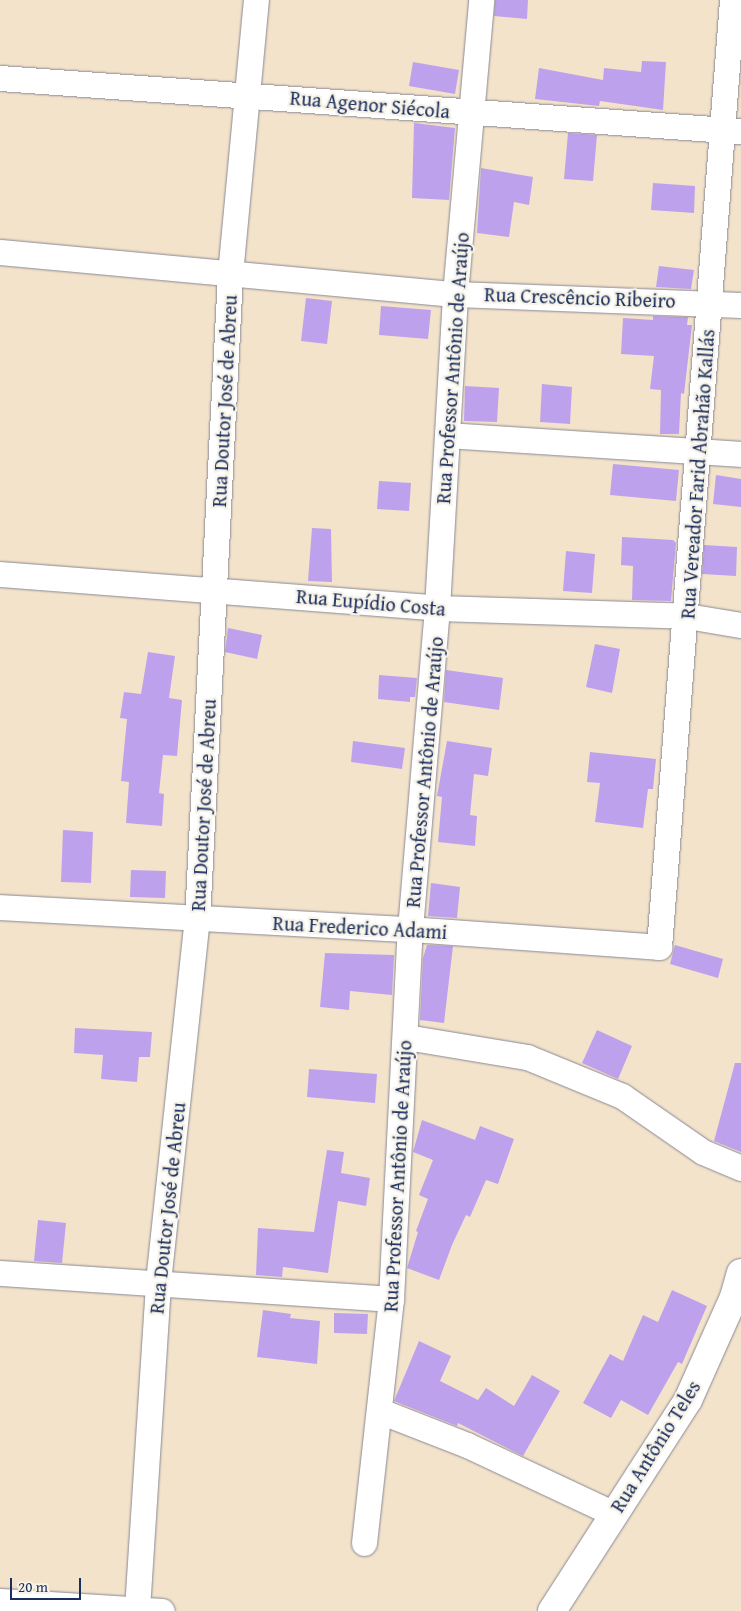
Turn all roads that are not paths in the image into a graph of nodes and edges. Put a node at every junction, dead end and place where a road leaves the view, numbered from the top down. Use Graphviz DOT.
graph roads {
  1 [pos="256,0"];
  2 [pos="481,0"];
  3 [pos="732,0"];
  4 [pos="0,78"];
  5 [pos="248,93"];
  6 [pos="471,114"];
  7 [pos="732,130"];
  8 [pos="0,252"];
  9 [pos="230,274"];
  10 [pos="455,294"];
  11 [pos="709,301"];
  12 [pos="741,305"];
  13 [pos="447,435"];
  14 [pos="697,450"];
  15 [pos="741,454"];
  16 [pos="0,574"];
  17 [pos="215,589"];
  18 [pos="437,608"];
  19 [pos="687,616"];
  20 [pos="741,625"];
  21 [pos="0,907"];
  22 [pos="197,918"];
  23 [pos="410,929"];
  24 [pos="659,947"];
  25 [pos="406,1037"];
  26 [pos="741,1168"];
  27 [pos="0,1273"];
  28 [pos="741,1273"];
  29 [pos="158,1282"];
  30 [pos="391,1299"];
  31 [pos="380,1411"];
  32 [pos="614,1514"];
  33 [pos="364,1543"];
  34 [pos="0,1601"];
  35 [pos="137,1609"];
  36 [pos="162,1611"];
  37 [pos="552,1611"];
  1 -- 5 [label="street, Rua Doutor José de Abreu"];
  2 -- 6 [label="street, Rua Professor Antônio de Araújo"];
  3 -- 7 [label="street, Rua Vereador Farid Abrahão Kallás"];
  4 -- 5 [label="street, Rua Agenor Siécola"];
  5 -- 6 [label="street, Rua Agenor Siécola"];
  5 -- 9 [label="street, Rua Doutor José de Abreu"];
  6 -- 7 [label="street, Rua Agenor Siécola"];
  6 -- 10 [label="street, Rua Professor Antônio de Araújo"];
  7 -- 11 [label="street, Rua Vereador Farid Abrahão Kallás"];
  8 -- 9 [label="street, Rua Crescêncio Ribeiro"];
  9 -- 10 [label="street, Rua Crescêncio Ribeiro"];
  9 -- 17 [label="street, Rua Doutor José de Abreu"];
  10 -- 11 [label="street, Rua Crescêncio Ribeiro"];
  10 -- 13 [label="street, Rua Professor Antônio de Araújo"];
  11 -- 12 [label="street, Rua Crescêncio Ribeiro"];
  11 -- 14 [label="street, Rua Vereador Farid Abrahão Kallás"];
  13 -- 14 [label="street"];
  13 -- 18 [label="street, Rua Professor Antônio de Araújo"];
  14 -- 15 [label="street"];
  14 -- 19 [label="street, Rua Vereador Farid Abrahão Kallás"];
  16 -- 17 [label="street, Rua Eupídio Costa"];
  17 -- 18 [label="street, Rua Eupídio Costa"];
  17 -- 22 [label="street, Rua Doutor José de Abreu"];
  18 -- 19 [label="street, Rua Eupídio Costa"];
  18 -- 23 [label="street, Rua Professor Antônio de Araújo"];
  19 -- 20 [label="street, Rua Eupídio Costa"];
  19 -- 24 [label="street, Rua Vereador Farid Abrahão Kallás"];
  21 -- 22 [label="street, Rua Frederico Adami"];
  22 -- 23 [label="street, Rua Frederico Adami"];
  22 -- 29 [label="street, Rua Doutor José de Abreu"];
  23 -- 24 [label="street, Rua Frederico Adami"];
  23 -- 25 [label="street, Rua Professor Antônio de Araújo"];
  25 -- 26 [label="street"];
  25 -- 30 [label="street, Rua Professor Antônio de Araújo"];
  27 -- 29 [label="street"];
  28 -- 32 [label="main road, Rua Antônio Teles"];
  29 -- 30 [label="street"];
  29 -- 35 [label="street, Rua Doutor José de Abreu"];
  30 -- 31 [label="street, Rua Professor Antônio de Araújo"];
  31 -- 32 [label="street"];
  31 -- 33 [label="street, Rua Professor Antônio de Araújo"];
  32 -- 37 [label="main road, Rua Antônio Teles"];
  34 -- 35 [label="street"];
  35 -- 36 [label="street"];
}
